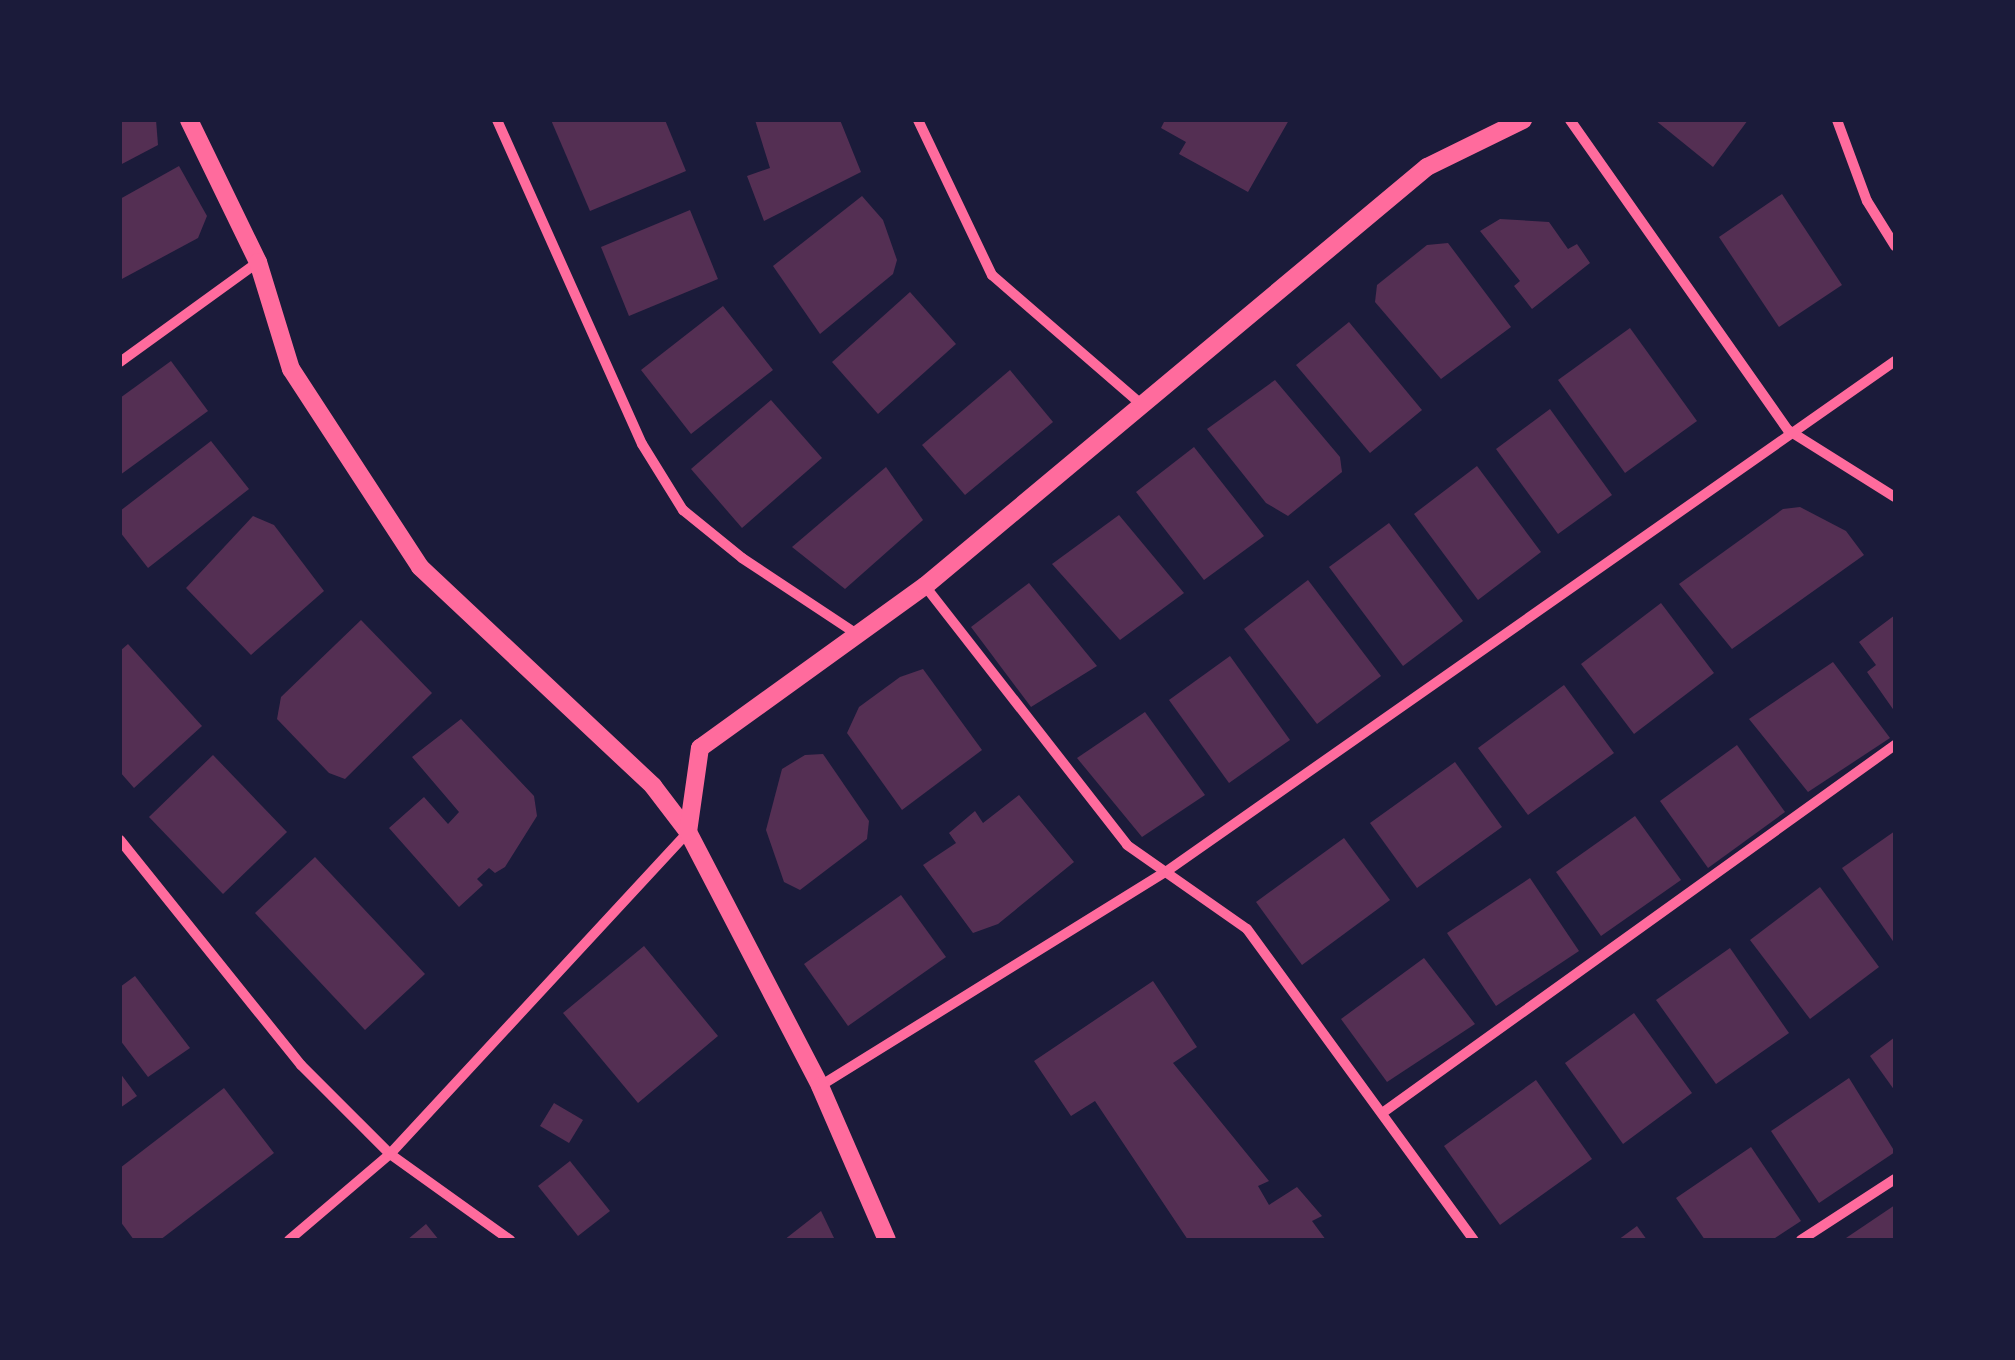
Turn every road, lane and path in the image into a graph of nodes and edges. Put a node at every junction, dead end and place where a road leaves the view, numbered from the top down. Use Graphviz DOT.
graph roads {
  1 [pos="189,120"];
  2 [pos="498,120"];
  3 [pos="918,120"];
  4 [pos="1523,120"];
  5 [pos="1570,120"];
  6 [pos="1838,120"];
  7 [pos="1895,246"];
  8 [pos="258,262"];
  9 [pos="1895,361"];
  10 [pos="120,362"];
  11 [pos="1142,405"];
  12 [pos="1788,430"];
  13 [pos="1895,497"];
  14 [pos="925,586"];
  15 [pos="861,636"];
  16 [pos="1895,745"];
  17 [pos="688,832"];
  18 [pos="120,840"];
  19 [pos="1167,871"];
  20 [pos="820,1086"];
  21 [pos="1385,1111"];
  22 [pos="390,1154"];
  23 [pos="1895,1179"];
  24 [pos="289,1240"];
  25 [pos="510,1240"];
  26 [pos="887,1240"];
  27 [pos="1474,1240"];
  28 [pos="1802,1240"];
  1 -- 8 [label="street"];
  2 -- 15 [label="street"];
  3 -- 11 [label="street"];
  4 -- 11 [label="street"];
  5 -- 12 [label="street"];
  6 -- 7 [label="street"];
  8 -- 10 [label="street"];
  8 -- 17 [label="street"];
  9 -- 12 [label="street"];
  11 -- 14 [label="street"];
  12 -- 13 [label="street"];
  12 -- 19 [label="street"];
  14 -- 15 [label="street"];
  14 -- 19 [label="street"];
  15 -- 17 [label="street"];
  16 -- 21 [label="street"];
  17 -- 20 [label="street"];
  17 -- 22 [label="street"];
  18 -- 22 [label="street"];
  19 -- 20 [label="street"];
  19 -- 21 [label="street"];
  20 -- 26 [label="street"];
  21 -- 27 [label="street"];
  22 -- 24 [label="street"];
  22 -- 25 [label="street"];
  23 -- 28 [label="street"];
}
